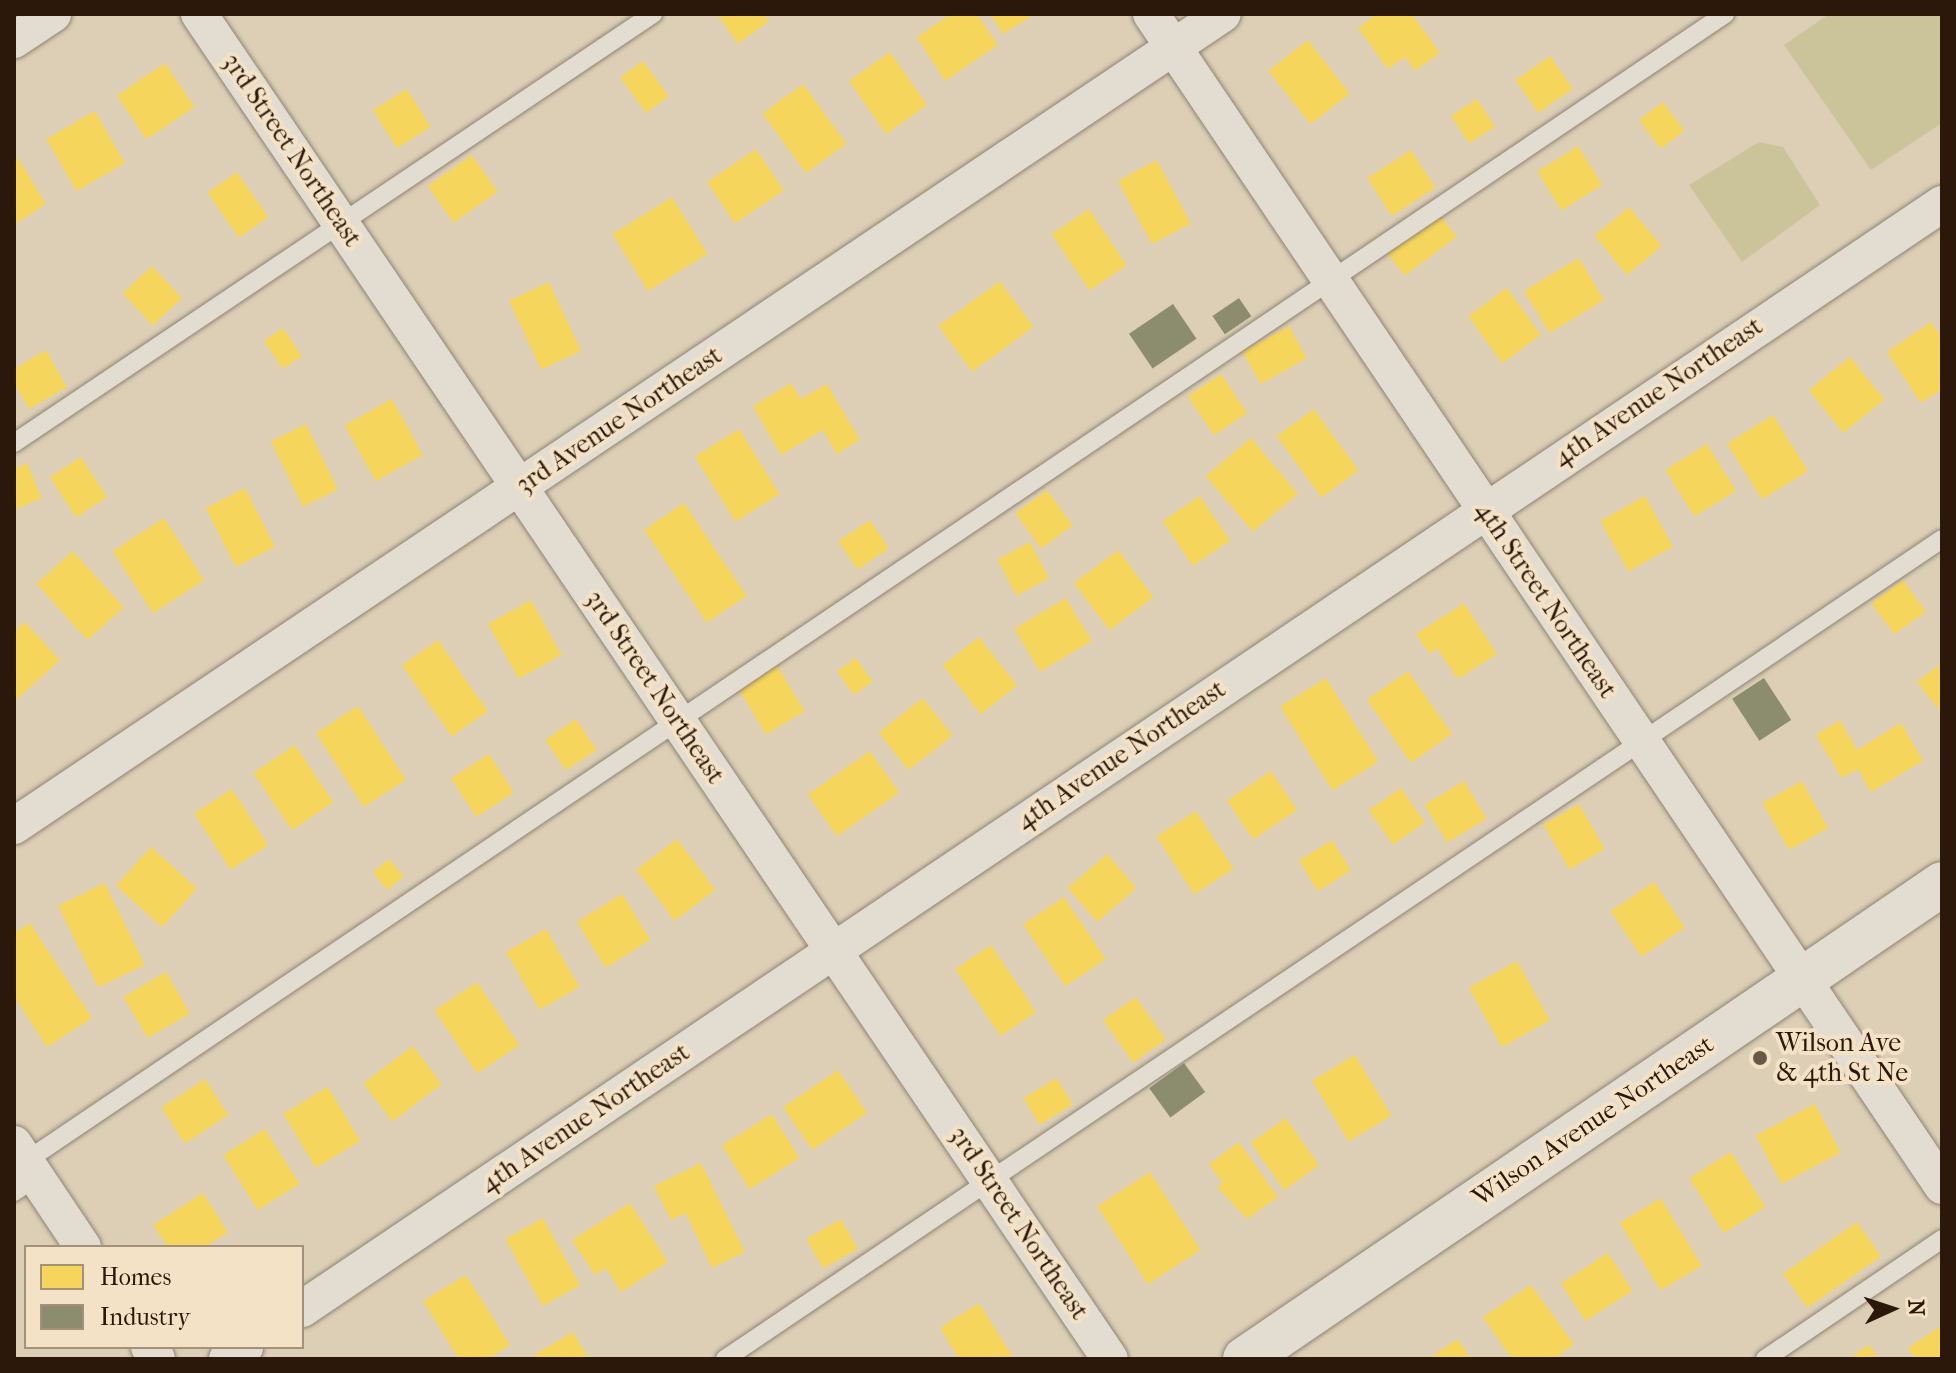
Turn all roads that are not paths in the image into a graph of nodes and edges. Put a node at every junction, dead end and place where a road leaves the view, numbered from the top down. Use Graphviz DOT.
graph roads {
  1 [pos="53,14"];
  2 [pos="199,14"];
  3 [pos="653,14"];
  4 [pos="1151,14"];
  5 [pos="1223,14"];
  6 [pos="1725,14"];
  7 [pos="14,40"];
  8 [pos="1174,48"];
  9 [pos="1942,204"];
  10 [pos="340,220"];
  11 [pos="1329,282"];
  12 [pos="14,443"];
  13 [pos="519,487"];
  14 [pos="1484,508"];
  15 [pos="1942,539"];
  16 [pos="677,719"];
  17 [pos="1640,738"];
  18 [pos="14,826"];
  19 [pos="1942,884"];
  20 [pos="835,950"];
  21 [pos="1801,978"];
  22 [pos="22,1168"];
  23 [pos="991,1182"];
  24 [pos="1942,1186"];
  25 [pos="1942,1239"];
  26 [pos="81,1245"];
  27 [pos="304,1308"];
  28 [pos="725,1359"];
  29 [pos="1110,1359"];
  30 [pos="1245,1359"];
  31 [pos="1765,1359"];
  1 -- 7 [label="street"];
  2 -- 10 [label="street, 3rd Street Northeast"];
  3 -- 10 [label="lane"];
  4 -- 8 [label="street, 4th Street Northeast"];
  5 -- 8 [label="street, 3rd Avenue Northeast"];
  6 -- 11 [label="lane"];
  8 -- 11 [label="street, 4th Street Northeast"];
  8 -- 13 [label="street, 3rd Avenue Northeast"];
  9 -- 14 [label="street, 4th Avenue Northeast"];
  10 -- 12 [label="lane"];
  10 -- 13 [label="street, 3rd Street Northeast"];
  11 -- 14 [label="street, 4th Street Northeast"];
  11 -- 16 [label="lane"];
  13 -- 16 [label="street, 3rd Street Northeast"];
  13 -- 18 [label="street, 3rd Avenue Northeast"];
  14 -- 17 [label="street, 4th Street Northeast"];
  14 -- 20 [label="street, 4th Avenue Northeast"];
  15 -- 17 [label="lane"];
  16 -- 20 [label="street, 3rd Street Northeast"];
  16 -- 22 [label="lane"];
  17 -- 21 [label="street, 4th Street Northeast"];
  17 -- 23 [label="lane"];
  19 -- 21 [label="street, Wilson Avenue Northeast"];
  20 -- 23 [label="street, 3rd Street Northeast"];
  20 -- 27 [label="street, 4th Avenue Northeast"];
  21 -- 24 [label="street, 4th Street Northeast"];
  21 -- 30 [label="street, Wilson Avenue Northeast"];
  22 -- 26 [label="street"];
  23 -- 28 [label="lane"];
  23 -- 29 [label="street, 3rd Street Northeast"];
  25 -- 31 [label="lane"];
}
